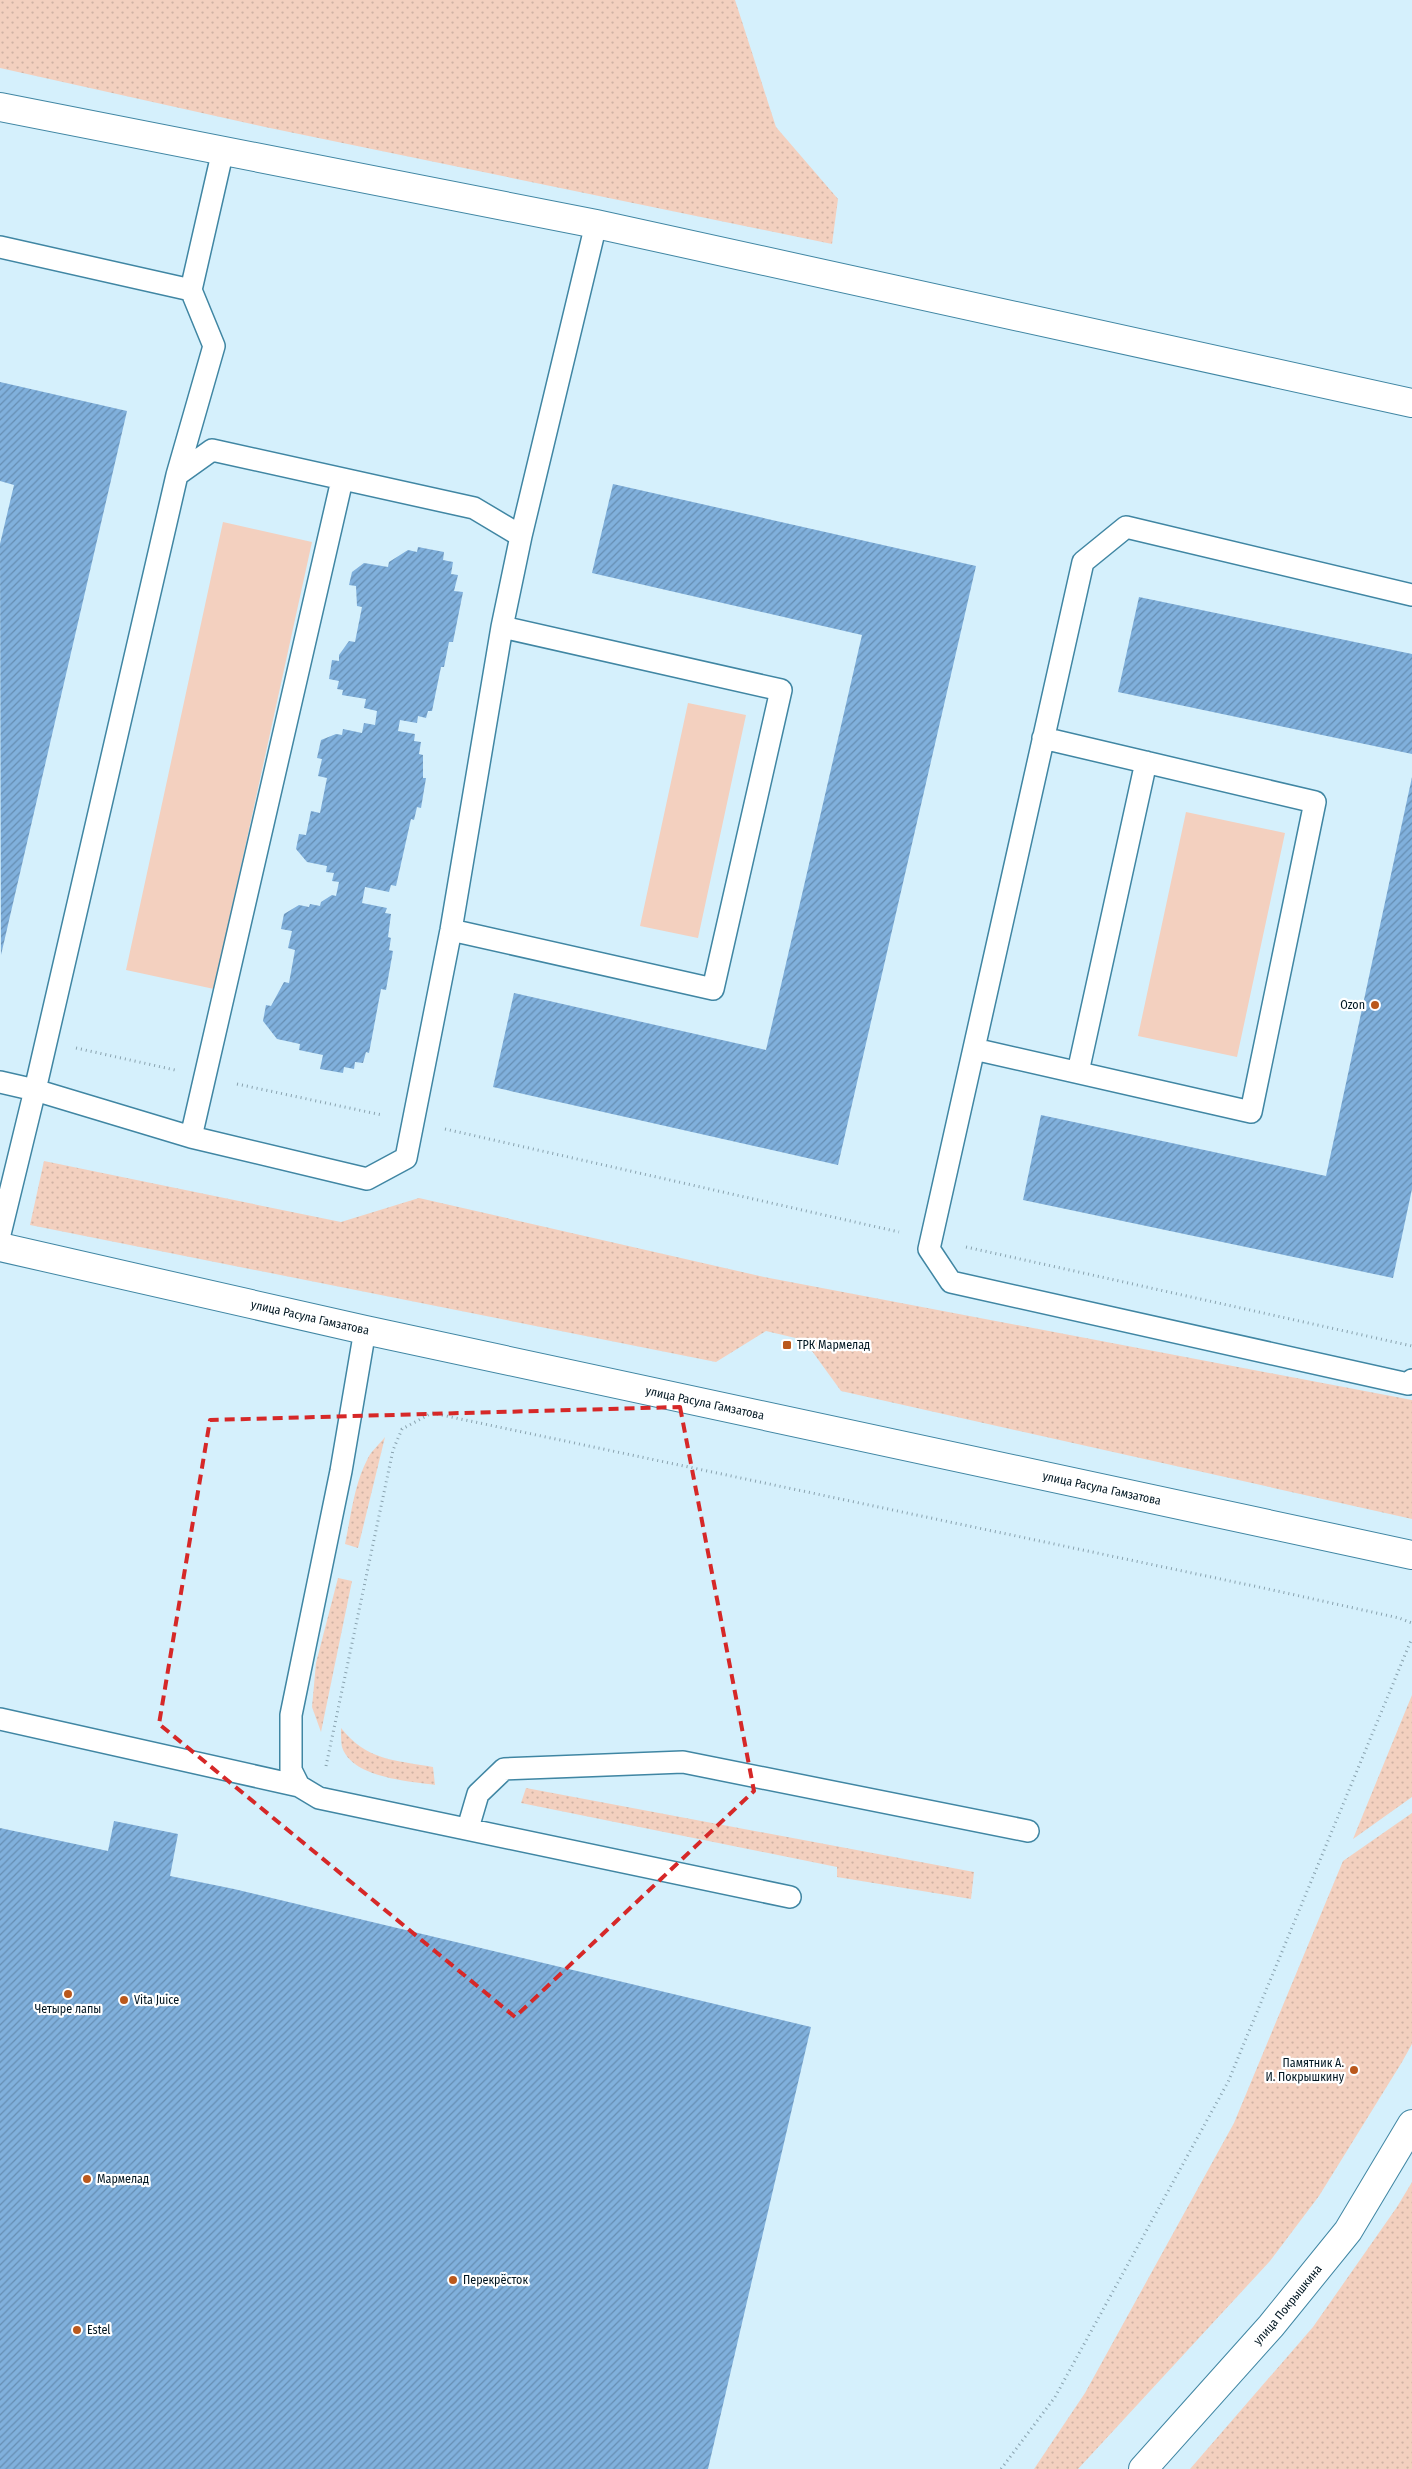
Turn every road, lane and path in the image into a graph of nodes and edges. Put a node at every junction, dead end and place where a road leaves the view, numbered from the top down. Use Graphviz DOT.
graph roads {
  1 [pos="0,107"];
  2 [pos="223,150"];
  3 [pos="596,224"];
  4 [pos="0,247"];
  5 [pos="191,290"];
  6 [pos="1412,403"];
  7 [pos="177,475"];
  8 [pos="342,480"];
  9 [pos="521,536"];
  10 [pos="1412,595"];
  11 [pos="502,627"];
  12 [pos="1043,738"];
  13 [pos="1146,762"];
  14 [pos="451,930"];
  15 [pos="46,1042"];
  16 [pos="974,1048"];
  17 [pos="1078,1072"];
  18 [pos="205,1077"];
  19 [pos="0,1082"];
  20 [pos="35,1090"];
  21 [pos="413,1122"];
  22 [pos="192,1137"];
  23 [pos="0,1234"];
  24 [pos="932,1239"];
  25 [pos="0,1246"];
  26 [pos="365,1330"];
  27 [pos="1412,1346"];
  28 [pos="1412,1380"];
  29 [pos="1412,1555"];
  30 [pos="1412,1623"];
  31 [pos="1412,1638"];
  32 [pos="0,1719"];
  33 [pos="300,1786"];
  34 [pos="319,1798"];
  35 [pos="468,1828"];
  36 [pos="1028,1831"];
  37 [pos="790,1897"];
  38 [pos="1412,2124"];
  39 [pos="1001,2469"];
  40 [pos="1143,2469"];
  1 -- 2 [label="street"];
  2 -- 3 [label="street"];
  2 -- 5 [label="lane"];
  3 -- 6 [label="street"];
  3 -- 9 [label="lane"];
  4 -- 5 [label="lane"];
  5 -- 7 [label="lane"];
  7 -- 8 [label="lane"];
  7 -- 15 [label="lane"];
  8 -- 9 [label="lane"];
  8 -- 18 [label="lane"];
  9 -- 11 [label="lane"];
  10 -- 12 [label="lane"];
  11 -- 14 [label="lane"];
  11 -- 14 [label="lane"];
  12 -- 13 [label="lane"];
  12 -- 16 [label="lane"];
  13 -- 17 [label="lane"];
  13 -- 17 [label="lane"];
  14 -- 21 [label="lane"];
  15 -- 18 [label="path"];
  15 -- 20 [label="lane"];
  16 -- 17 [label="lane"];
  16 -- 24 [label="lane"];
  18 -- 21 [label="path"];
  18 -- 22 [label="lane"];
  19 -- 20 [label="lane"];
  20 -- 22 [label="lane"];
  20 -- 23 [label="lane"];
  21 -- 22 [label="lane"];
  21 -- 24 [label="path"];
  24 -- 27 [label="path"];
  24 -- 28 [label="lane"];
  25 -- 26 [label="street, улица Расула Гамзатова"];
  26 -- 29 [label="street, улица Расула Гамзатова"];
  26 -- 33 [label="lane"];
  30 -- 34 [label="path"];
  31 -- 39 [label="path"];
  32 -- 33 [label="lane"];
  33 -- 34 [label="lane"];
  34 -- 35 [label="lane"];
  35 -- 36 [label="lane"];
  35 -- 37 [label="lane"];
  38 -- 40 [label="street, улица Покрышкина"];
}
